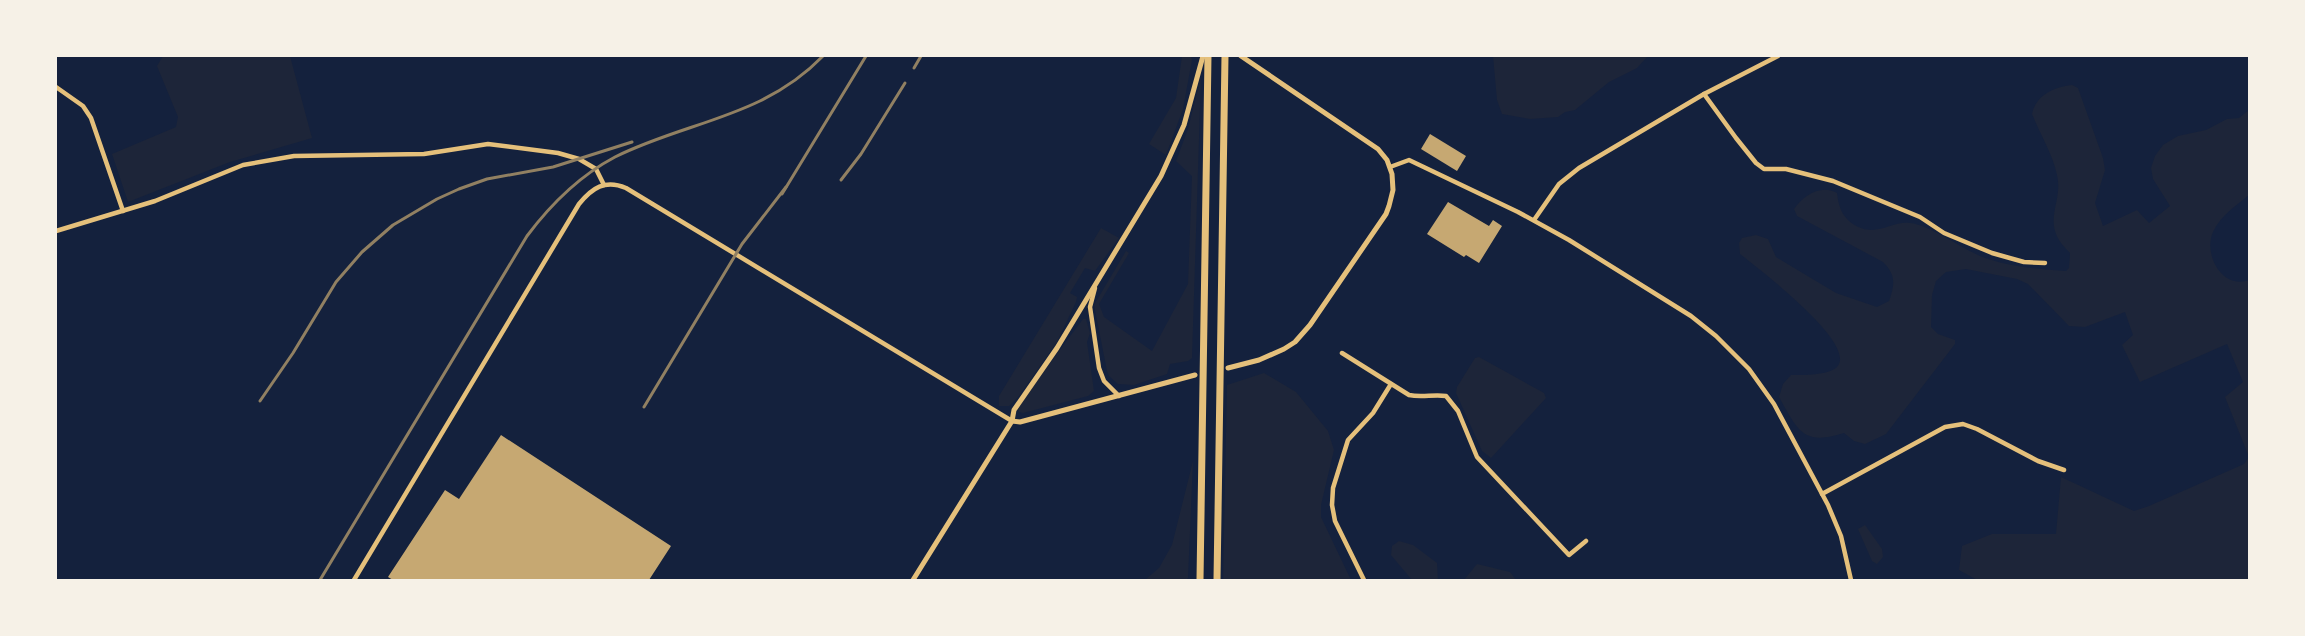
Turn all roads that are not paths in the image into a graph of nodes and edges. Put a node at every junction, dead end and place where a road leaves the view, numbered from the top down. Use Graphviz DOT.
graph roads {
  1 [pos="1203,56"];
  2 [pos="1208,56"];
  3 [pos="1225,56"];
  4 [pos="1241,56"];
  5 [pos="1778,56"];
  6 [pos="56,87"];
  7 [pos="1704,94"];
  8 [pos="1390,167"];
  9 [pos="604,184"];
  10 [pos="123,211"];
  11 [pos="1534,220"];
  12 [pos="56,231"];
  13 [pos="2045,263"];
  14 [pos="1096,283"];
  15 [pos="1342,353"];
  16 [pos="1228,368"];
  17 [pos="1195,375"];
  18 [pos="1391,384"];
  19 [pos="1119,396"];
  20 [pos="1012,421"];
  21 [pos="2064,470"];
  22 [pos="1822,494"];
  23 [pos="1586,541"];
  24 [pos="354,580"];
  25 [pos="914,580"];
  26 [pos="1200,580"];
  27 [pos="1217,580"];
  28 [pos="1364,580"];
  29 [pos="1851,580"];
  1 -- 14 [label="street"];
  2 -- 26 [label="highway"];
  3 -- 27 [label="highway"];
  4 -- 8 [label="street"];
  5 -- 7 [label="street"];
  6 -- 10 [label="street"];
  7 -- 11 [label="street"];
  7 -- 13 [label="street"];
  8 -- 11 [label="street"];
  8 -- 16 [label="street"];
  9 -- 10 [label="street"];
  9 -- 20 [label="street"];
  9 -- 24 [label="street"];
  10 -- 12 [label="street"];
  11 -- 22 [label="street"];
  14 -- 19 [label="street"];
  14 -- 20 [label="street"];
  15 -- 18 [label="street"];
  17 -- 19 [label="street"];
  18 -- 23 [label="street"];
  18 -- 28 [label="street"];
  19 -- 20 [label="street"];
  20 -- 25 [label="street"];
  21 -- 22 [label="street"];
  22 -- 29 [label="street"];
}
